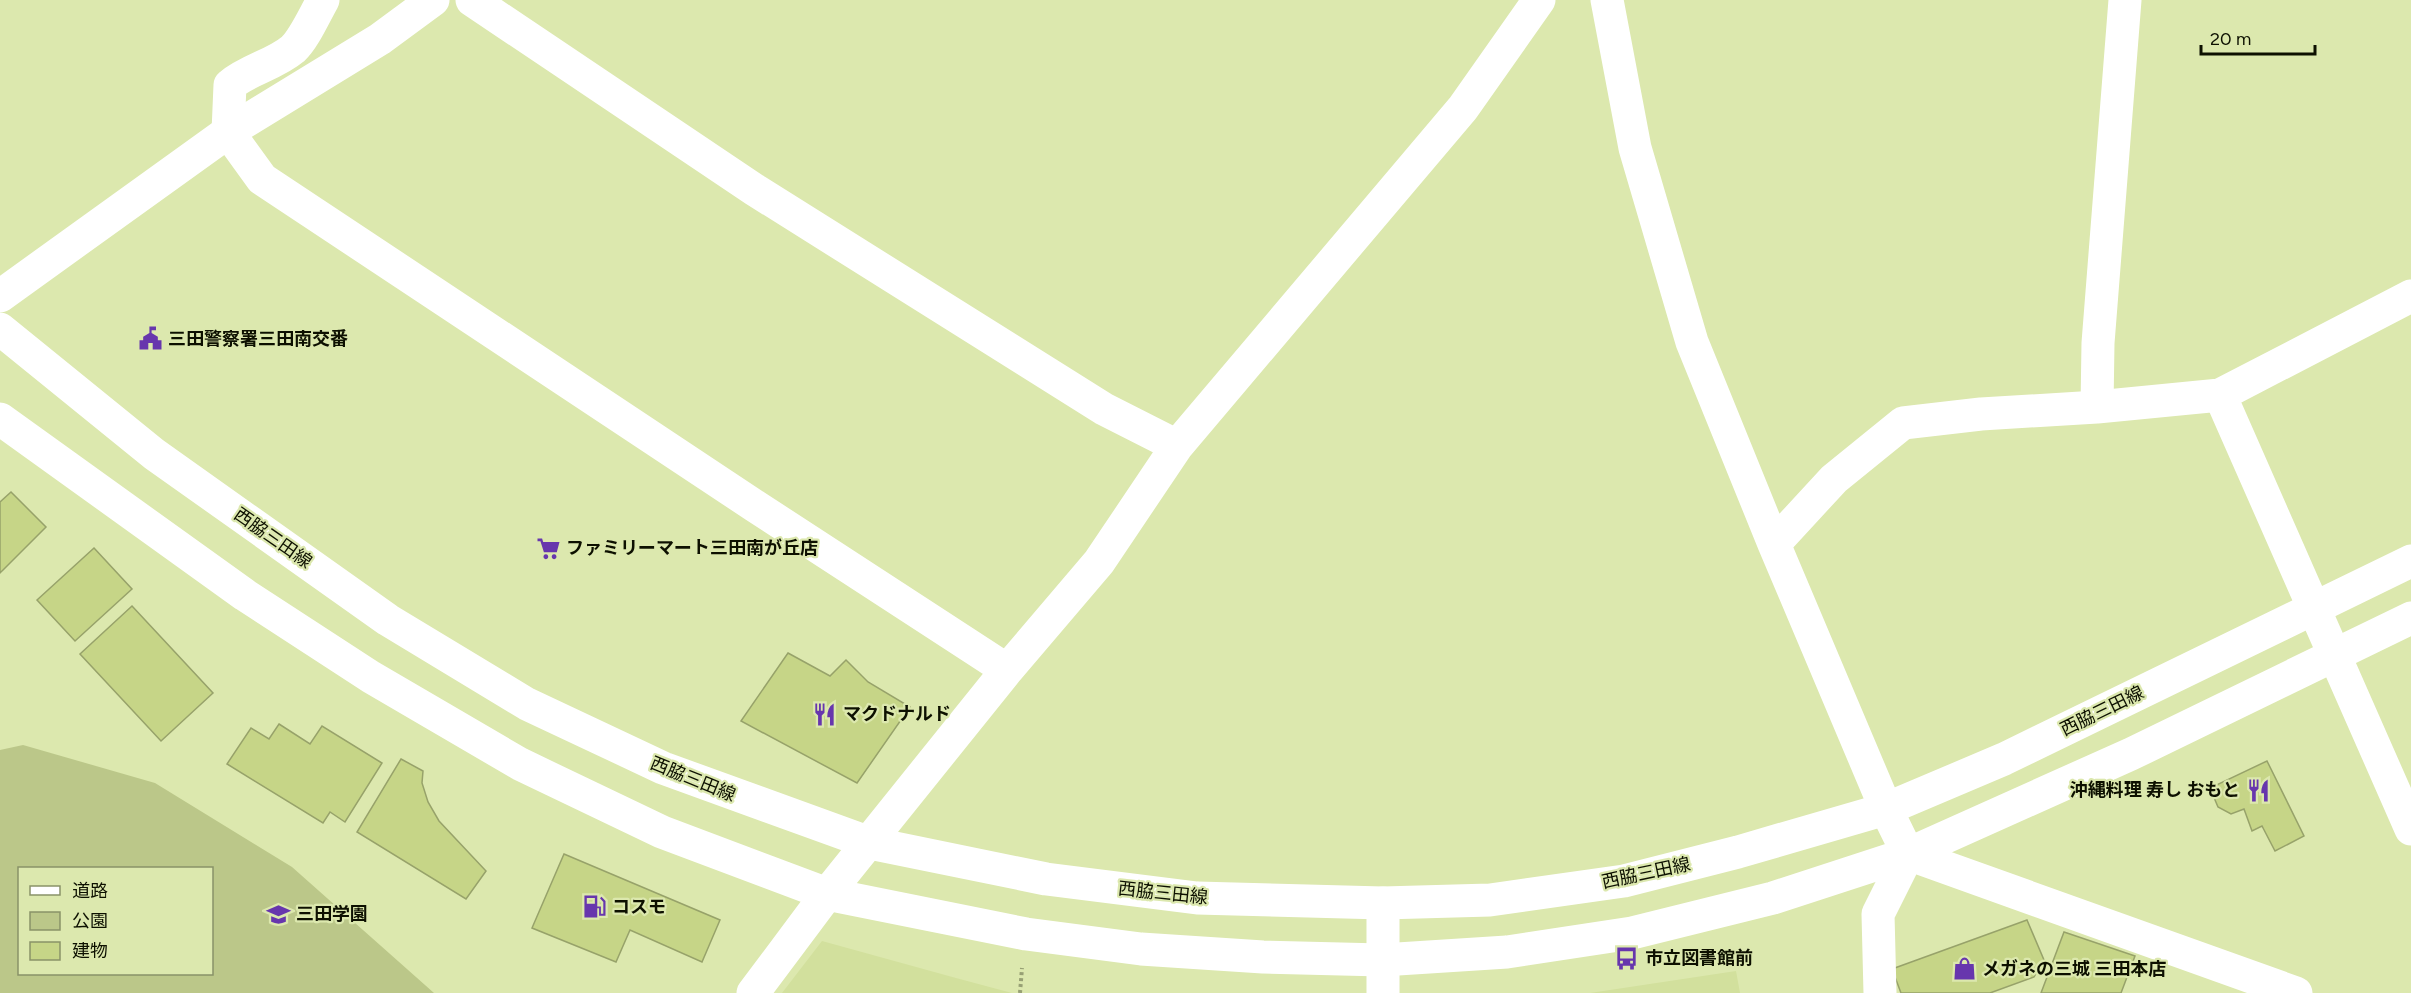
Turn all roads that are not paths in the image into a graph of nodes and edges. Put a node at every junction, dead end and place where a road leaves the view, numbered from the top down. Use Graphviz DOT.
graph roads {
  1 [pos="323,0"];
  2 [pos="434,0"];
  3 [pos="472,0"];
  4 [pos="1539,0"];
  5 [pos="1607,0"];
  6 [pos="2125,0"];
  7 [pos="228,132"];
  8 [pos="0,296"];
  9 [pos="2411,296"];
  10 [pos="0,329"];
  11 [pos="2220,394"];
  12 [pos="2097,406"];
  13 [pos="0,419"];
  14 [pos="1177,446"];
  15 [pos="1774,544"];
  16 [pos="2411,561"];
  17 [pos="2314,608"];
  18 [pos="2411,618"];
  19 [pos="2336,654"];
  20 [pos="1007,670"];
  21 [pos="1886,809"];
  22 [pos="2411,829"];
  23 [pos="870,843"];
  24 [pos="1908,854"];
  25 [pos="827,894"];
  26 [pos="1383,903"];
  27 [pos="1382,960"];
  28 [pos="753,993"];
  29 [pos="1383,993"];
  30 [pos="1880,993"];
  31 [pos="2296,993"];
  1 -- 7 [label="street"];
  2 -- 7 [label="street"];
  3 -- 14 [label="street"];
  4 -- 14 [label="street"];
  5 -- 15 [label="street"];
  6 -- 12 [label="street"];
  7 -- 8 [label="street"];
  7 -- 20 [label="street"];
  9 -- 11 [label="street"];
  10 -- 23 [label="street, 西脇三田線"];
  11 -- 12 [label="street"];
  11 -- 17 [label="street"];
  12 -- 15 [label="street"];
  13 -- 25 [label="street"];
  14 -- 20 [label="street"];
  15 -- 21 [label="street"];
  16 -- 17 [label="street, 西脇三田線"];
  17 -- 19 [label="street"];
  17 -- 21 [label="street, 西脇三田線"];
  18 -- 19 [label="street"];
  19 -- 22 [label="street"];
  19 -- 24 [label="street"];
  20 -- 23 [label="street"];
  21 -- 24 [label="street"];
  21 -- 26 [label="street, 西脇三田線"];
  23 -- 25 [label="street"];
  23 -- 26 [label="street, 西脇三田線"];
  24 -- 27 [label="street"];
  24 -- 30 [label="street"];
  24 -- 31 [label="street"];
  25 -- 27 [label="street"];
  25 -- 28 [label="street"];
  26 -- 27 [label="street"];
  27 -- 29 [label="street"];
}
